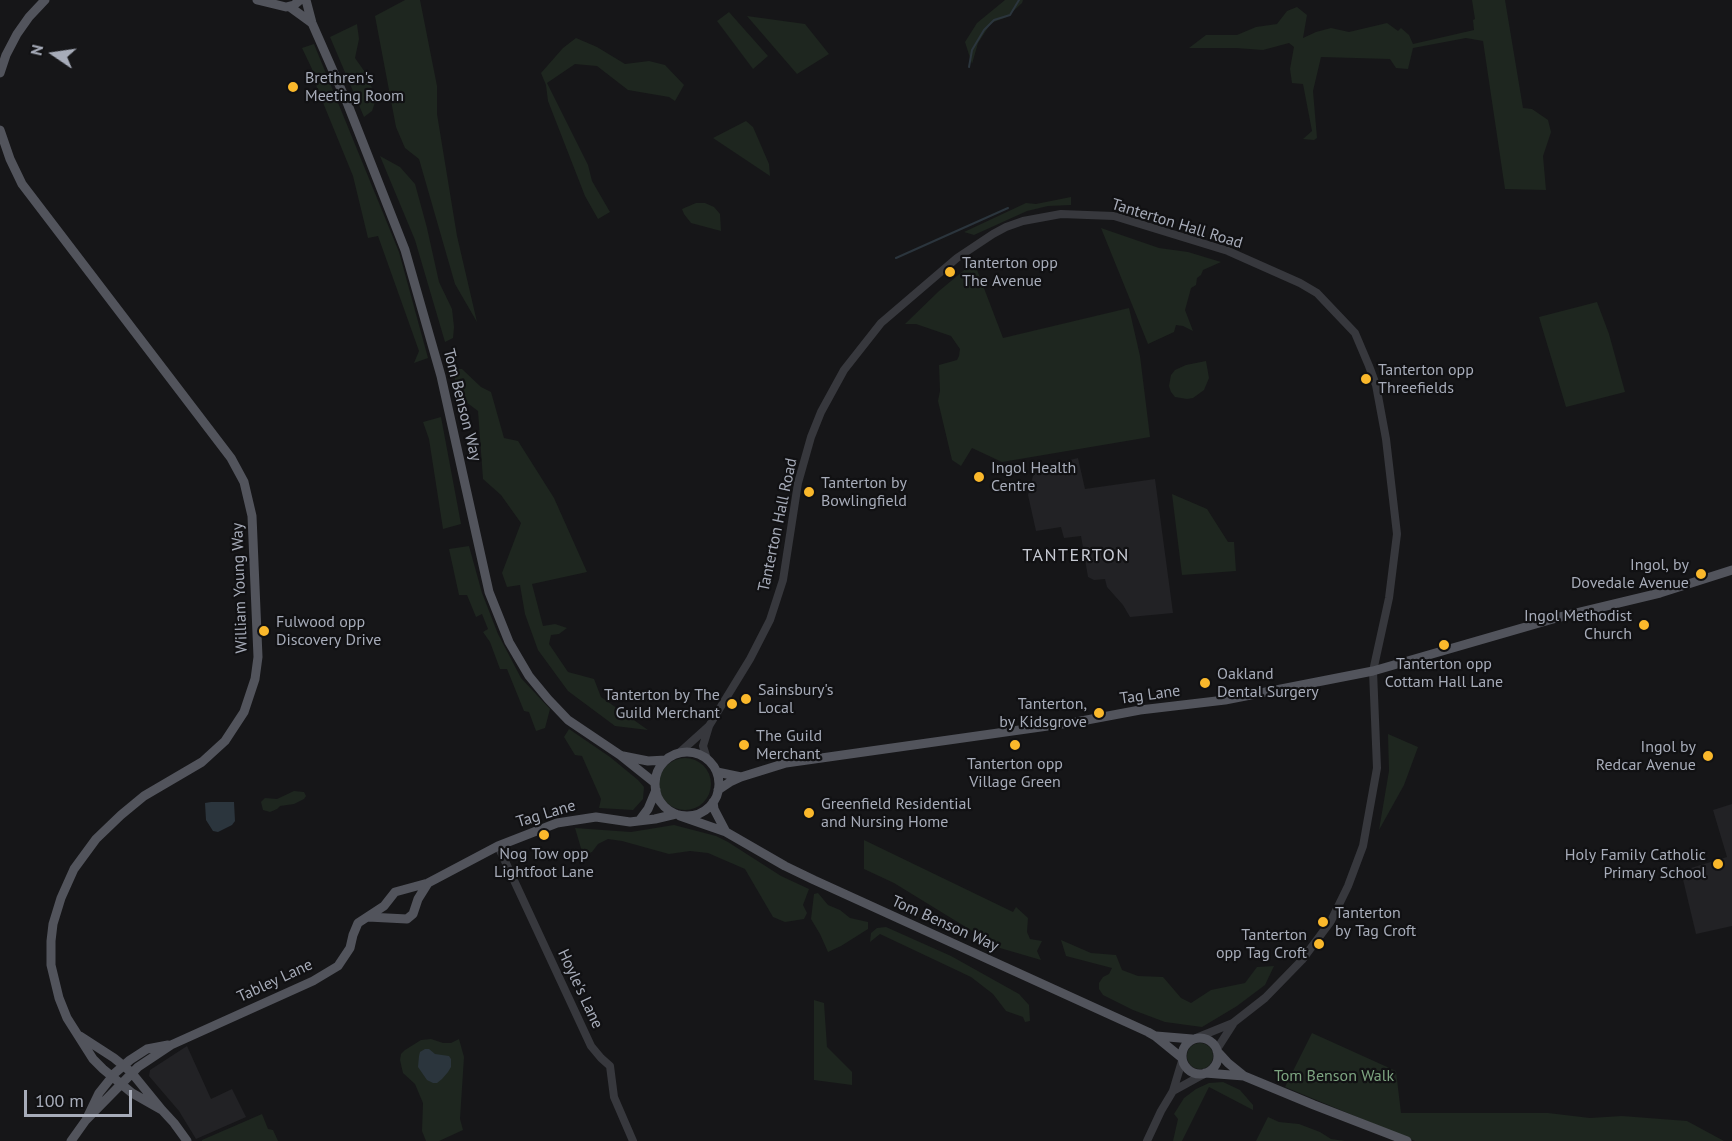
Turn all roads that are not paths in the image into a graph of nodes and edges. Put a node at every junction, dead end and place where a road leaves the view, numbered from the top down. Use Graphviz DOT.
graph roads {
  1 [pos="45,0"];
  2 [pos="257,0"];
  3 [pos="300,0"];
  4 [pos="306,0"];
  5 [pos="276,3"];
  6 [pos="290,7"];
  7 [pos="313,26"];
  8 [pos="0,73"];
  9 [pos="0,130"];
  10 [pos="1732,570"];
  11 [pos="1373,671"];
  12 [pos="709,726"];
  13 [pos="679,753"];
  14 [pos="621,755"];
  15 [pos="707,759"];
  16 [pos="666,760"];
  17 [pos="717,772"];
  18 [pos="741,777"];
  19 [pos="655,787"];
  20 [pos="718,790"];
  21 [pos="713,802"];
  22 [pos="678,815"];
  23 [pos="639,821"];
  24 [pos="726,832"];
  25 [pos="498,846"];
  26 [pos="428,883"];
  27 [pos="404,891"];
  28 [pos="387,903"];
  29 [pos="416,904"];
  30 [pos="366,917"];
  31 [pos="395,918"];
  32 [pos="1233,1023"];
  33 [pos="78,1035"];
  34 [pos="1155,1036"];
  35 [pos="1194,1038"];
  36 [pos="171,1045"];
  37 [pos="1217,1050"];
  38 [pos="1182,1060"];
  39 [pos="123,1065"];
  40 [pos="1204,1073"];
  41 [pos="133,1074"];
  42 [pos="1244,1076"];
  43 [pos="111,1077"];
  44 [pos="122,1084"];
  45 [pos="1173,1091"];
  46 [pos="162,1110"];
  47 [pos="86,1120"];
  48 [pos="71,1141"];
  49 [pos="187,1141"];
  50 [pos="633,1141"];
  51 [pos="1147,1141"];
  52 [pos="1407,1141"];
  1 -- 8 [label="main road"];
  2 -- 5 [label="main road"];
  3 -- 6 [label="main road"];
  4 -- 7 [label="main road, Tom Benson Way"];
  5 -- 6 [label="main road"];
  6 -- 7 [label="main road"];
  7 -- 14 [label="main road, Tom Benson Way"];
  9 -- 33 [label="main road, William Young Way"];
  10 -- 11 [label="main road, Tag Lane"];
  11 -- 12 [label="street, Tanterton Hall Road"];
  11 -- 18 [label="main road, Tag Lane"];
  11 -- 32 [label="street, Tanterton Hall Road"];
  12 -- 13 [label="street, Tanterton Hall Road"];
  12 -- 15 [label="street, Tanterton Hall Road"];
  13 -- 15 [label="main road"];
  13 -- 16 [label="main road"];
  14 -- 16 [label="main road, Tom Benson Way"];
  14 -- 19 [label="main road, Tom Benson Way"];
  15 -- 17 [label="main road"];
  16 -- 19 [label="main road"];
  17 -- 18 [label="main road, Tag Lane"];
  17 -- 20 [label="main road"];
  18 -- 20 [label="main road, Tag Lane"];
  19 -- 22 [label="main road"];
  19 -- 23 [label="main road"];
  20 -- 21 [label="main road"];
  21 -- 22 [label="main road"];
  21 -- 24 [label="main road"];
  22 -- 23 [label="main road, Tag Lane"];
  22 -- 24 [label="main road, Tom Benson Way"];
  23 -- 25 [label="main road, Tag Lane"];
  24 -- 34 [label="main road, Tom Benson Way"];
  25 -- 26 [label="main road, Tabley Lane"];
  25 -- 50 [label="street, Hoyle's Lane"];
  26 -- 27 [label="main road, Tabley Lane"];
  26 -- 29 [label="main road"];
  27 -- 28 [label="main road, Tabley Lane"];
  27 -- 29 [label="main road"];
  28 -- 30 [label="main road, Tabley Lane"];
  28 -- 31 [label="main road"];
  29 -- 31 [label="main road"];
  30 -- 31 [label="main road"];
  30 -- 36 [label="main road, Tabley Lane"];
  32 -- 35 [label="street, Tanterton Hall Road"];
  32 -- 37 [label="street, Tanterton Hall Road"];
  33 -- 39 [label="main road, William Young Way"];
  33 -- 43 [label="main road, William Young Way"];
  34 -- 35 [label="main road, Tom Benson Way"];
  34 -- 38 [label="main road, Tom Benson Way"];
  35 -- 37 [label="main road"];
  35 -- 38 [label="main road"];
  36 -- 39 [label="main road, Tabley Lane"];
  36 -- 41 [label="main road, Tabley Lane"];
  37 -- 40 [label="main road"];
  37 -- 42 [label="main road"];
  38 -- 40 [label="main road"];
  38 -- 45 [label="street"];
  39 -- 41 [label="main road, William Young Way"];
  39 -- 43 [label="main road, Tabley Lane"];
  40 -- 42 [label="main road"];
  40 -- 45 [label="street"];
  41 -- 44 [label="main road, Tabley Lane"];
  41 -- 46 [label="main road, William Young Way"];
  42 -- 52 [label="main road"];
  43 -- 44 [label="main road, William Young Way"];
  43 -- 47 [label="main road, Tabley Lane"];
  44 -- 46 [label="main road, William Young Way"];
  44 -- 47 [label="main road, Tabley Lane"];
  45 -- 51 [label="street"];
  46 -- 49 [label="main road, William Young Way"];
  47 -- 48 [label="main road, Tabley Lane"];
}
